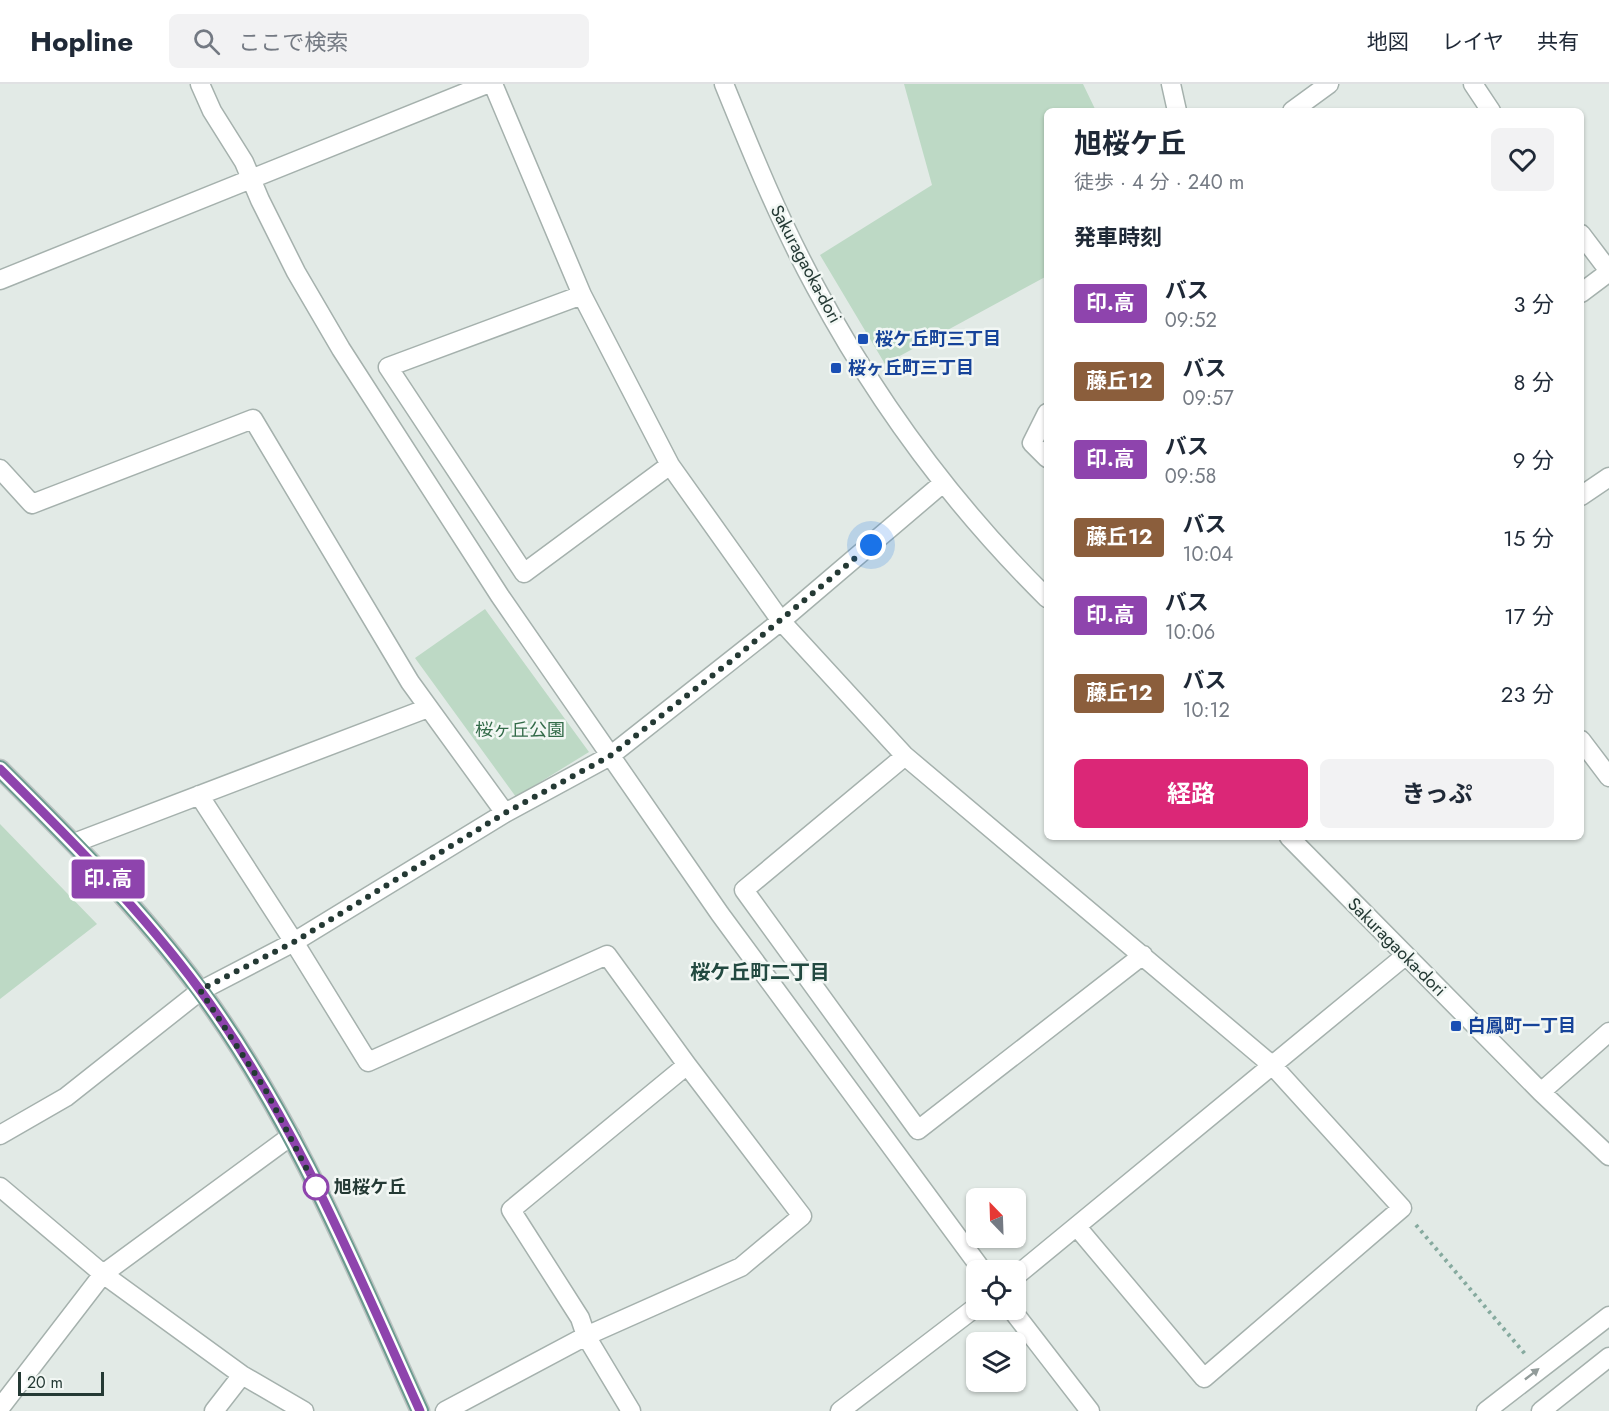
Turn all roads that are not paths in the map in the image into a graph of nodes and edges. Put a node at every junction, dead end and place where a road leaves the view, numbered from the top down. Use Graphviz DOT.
graph roads {
  1 [pos="200,84"];
  2 [pos="487,84"];
  3 [pos="493,84"];
  4 [pos="724,84"];
  5 [pos="1172,84"];
  6 [pos="1329,84"];
  7 [pos="1473,84"];
  8 [pos="1176,108"];
  9 [pos="1296,108"];
  10 [pos="1489,108"];
  11 [pos="251,179"];
  12 [pos="1584,238"];
  13 [pos="1609,271"];
  14 [pos="0,280"];
  15 [pos="1584,291"];
  16 [pos="582,295"];
  17 [pos="1044,419"];
  18 [pos="1044,455"];
  19 [pos="670,465"];
  20 [pos="0,469"];
  21 [pos="1609,477"];
  22 [pos="943,483"];
  23 [pos="1584,494"];
  24 [pos="1044,595"];
  25 [pos="781,621"];
  26 [pos="428,708"];
  27 [pos="1584,744"];
  28 [pos="610,756"];
  29 [pos="905,756"];
  30 [pos="0,769"];
  31 [pos="1609,777"];
  32 [pos="199,795"];
  33 [pos="505,813"];
  34 [pos="1292,840"];
  35 [pos="74,843"];
  36 [pos="294,942"];
  37 [pos="1143,955"];
  38 [pos="1405,956"];
  39 [pos="200,990"];
  40 [pos="1609,1032"];
  41 [pos="687,1065"];
  42 [pos="1273,1065"];
  43 [pos="1541,1092"];
  44 [pos="0,1135"];
  45 [pos="291,1136"];
  46 [pos="1609,1156"];
  47 [pos="0,1187"];
  48 [pos="1077,1227"];
  49 [pos="975,1260"];
  50 [pos="1026,1268"];
  51 [pos="103,1274"];
  52 [pos="966,1315"];
  53 [pos="1609,1316"];
  54 [pos="1020,1320"];
  55 [pos="586,1336"];
  56 [pos="1609,1357"];
  57 [pos="242,1375"];
  58 [pos="0,1408"];
  59 [pos="214,1411"];
  60 [pos="304,1411"];
  61 [pos="420,1411"];
  62 [pos="445,1411"];
  63 [pos="631,1411"];
  64 [pos="840,1411"];
  65 [pos="1090,1411"];
  66 [pos="1486,1411"];
  67 [pos="1541,1411"];
  1 -- 11 [label="street"];
  2 -- 11 [label="street"];
  3 -- 16 [label="street"];
  4 -- 22 [label="street, Sakuragaoka-dori"];
  5 -- 8 [label="street"];
  6 -- 9 [label="street"];
  7 -- 10 [label="street"];
  11 -- 14 [label="street"];
  11 -- 28 [label="street"];
  12 -- 13 [label="street"];
  13 -- 15 [label="street"];
  16 -- 19 [label="street"];
  16 -- 19 [label="street"];
  17 -- 18 [label="street"];
  19 -- 25 [label="street"];
  20 -- 26 [label="street"];
  21 -- 23 [label="street"];
  22 -- 24 [label="street, Sakuragaoka-dori"];
  22 -- 25 [label="street"];
  25 -- 28 [label="street"];
  25 -- 29 [label="street"];
  26 -- 32 [label="street"];
  26 -- 33 [label="street"];
  27 -- 31 [label="street"];
  28 -- 33 [label="street"];
  28 -- 49 [label="street"];
  29 -- 37 [label="street"];
  29 -- 37 [label="street"];
  30 -- 35 [label="main road"];
  32 -- 35 [label="street"];
  32 -- 36 [label="street"];
  33 -- 36 [label="street"];
  34 -- 38 [label="street, Sakuragaoka-dori"];
  35 -- 39 [label="main road"];
  36 -- 39 [label="street"];
  36 -- 41 [label="street"];
  37 -- 42 [label="street"];
  38 -- 42 [label="street"];
  38 -- 43 [label="street, Sakuragaoka-dori"];
  39 -- 44 [label="street"];
  39 -- 45 [label="main road"];
  40 -- 43 [label="street"];
  41 -- 55 [label="street"];
  41 -- 55 [label="street"];
  42 -- 48 [label="street"];
  42 -- 48 [label="street"];
  43 -- 46 [label="street, Sakuragaoka-dori"];
  45 -- 51 [label="street"];
  45 -- 61 [label="main road"];
  47 -- 51 [label="street"];
  48 -- 50 [label="street"];
  51 -- 57 [label="street"];
  51 -- 58 [label="street"];
  52 -- 64 [label="street"];
  66 -- 53 [label="street, one-way"];
  54 -- 65 [label="street"];
  55 -- 62 [label="street"];
  55 -- 63 [label="street"];
  56 -- 67 [label="street"];
  57 -- 59 [label="street"];
  57 -- 60 [label="street"];
}
